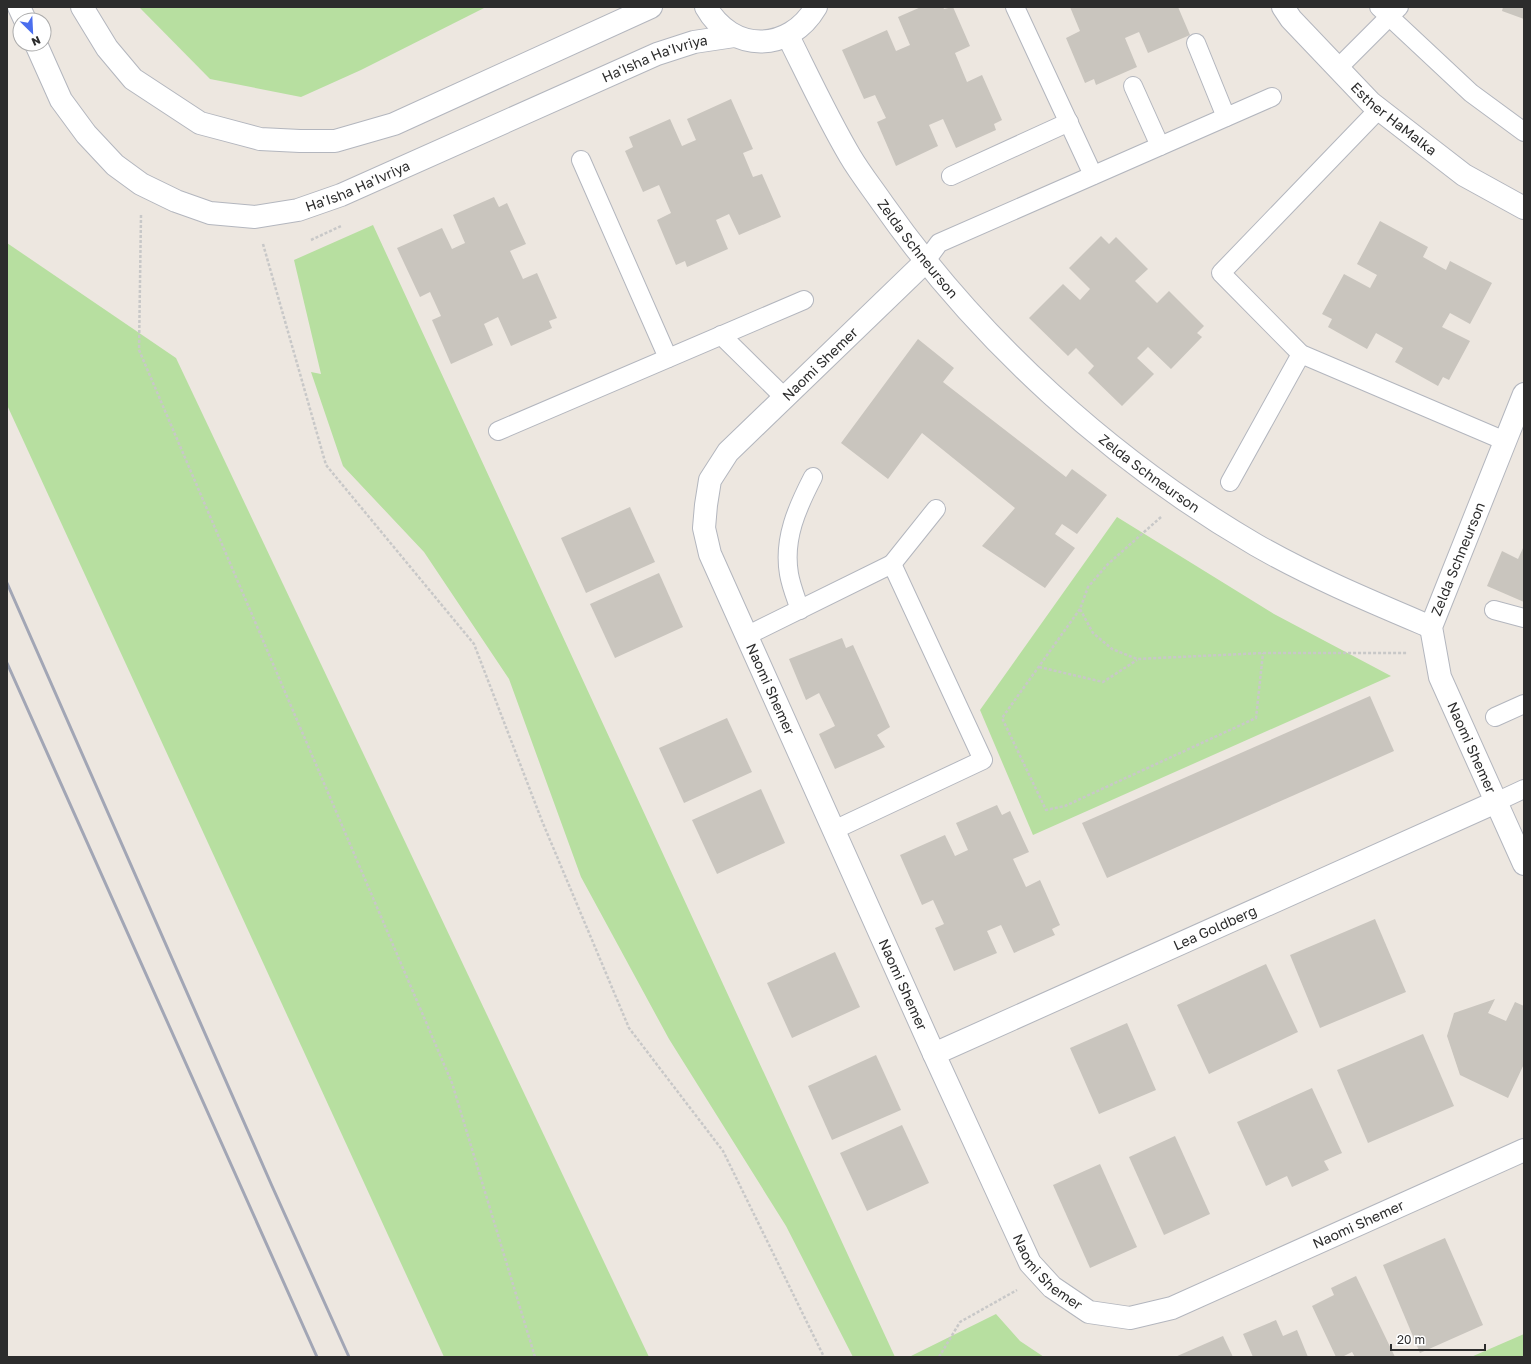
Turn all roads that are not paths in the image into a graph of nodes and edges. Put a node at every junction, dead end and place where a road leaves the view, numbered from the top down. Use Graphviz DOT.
graph roads {
  1 [pos="82,7"];
  2 [pos="651,7"];
  3 [pos="706,7"];
  4 [pos="816,7"];
  5 [pos="1015,7"];
  6 [pos="1283,7"];
  7 [pos="1388,11"];
  8 [pos="734,36"];
  9 [pos="788,36"];
  10 [pos="1196,43"];
  11 [pos="40,52"];
  12 [pos="1338,68"];
  13 [pos="1133,86"];
  14 [pos="1272,97"];
  15 [pos="1379,109"];
  16 [pos="1226,117"];
  17 [pos="1069,122"];
  18 [pos="1524,132"];
  19 [pos="1160,146"];
  20 [pos="581,160"];
  21 [pos="1094,175"];
  22 [pos="951,176"];
  23 [pos="1524,208"];
  24 [pos="925,262"];
  25 [pos="804,300"];
  26 [pos="721,335"];
  27 [pos="1301,354"];
  28 [pos="668,358"];
  29 [pos="1524,394"];
  30 [pos="785,398"];
  31 [pos="498,431"];
  32 [pos="1505,441"];
  33 [pos="813,477"];
  34 [pos="1230,482"];
  35 [pos="936,509"];
  36 [pos="892,564"];
  37 [pos="800,610"];
  38 [pos="1494,610"];
  39 [pos="1524,618"];
  40 [pos="1431,627"];
  41 [pos="748,635"];
  42 [pos="1524,704"];
  43 [pos="1495,718"];
  44 [pos="1524,789"];
  45 [pos="1496,802"];
  46 [pos="834,830"];
  47 [pos="1524,864"];
  48 [pos="934,1054"];
  49 [pos="1524,1150"];
  1 -- 2 [label="street"];
  3 -- 8 [label="street"];
  4 -- 9 [label="street"];
  5 -- 17 [label="lane"];
  6 -- 12 [label="street, Esther HaMalka"];
  7 -- 12 [label="lane"];
  7 -- 18 [label="lane"];
  8 -- 9 [label="street"];
  8 -- 11 [label="street, Ha'Isha Ha'Ivriya"];
  9 -- 24 [label="street, Zelda Schneurson"];
  10 -- 16 [label="lane"];
  12 -- 15 [label="street, Esther HaMalka"];
  13 -- 19 [label="lane"];
  14 -- 16 [label="lane"];
  15 -- 23 [label="street, Esther HaMalka"];
  15 -- 27 [label="lane"];
  16 -- 19 [label="lane"];
  17 -- 21 [label="lane"];
  17 -- 22 [label="lane"];
  19 -- 21 [label="lane"];
  20 -- 28 [label="lane"];
  21 -- 24 [label="lane"];
  24 -- 30 [label="street, Naomi Shemer"];
  24 -- 40 [label="street, Zelda Schneurson"];
  25 -- 26 [label="lane"];
  26 -- 28 [label="lane"];
  26 -- 30 [label="lane"];
  27 -- 32 [label="lane"];
  27 -- 34 [label="lane"];
  28 -- 31 [label="lane"];
  29 -- 32 [label="street, Zelda Schneurson"];
  30 -- 41 [label="street, Naomi Shemer"];
  32 -- 40 [label="street, Zelda Schneurson"];
  33 -- 37 [label="lane"];
  35 -- 36 [label="lane"];
  36 -- 37 [label="lane"];
  36 -- 46 [label="lane"];
  37 -- 41 [label="lane"];
  38 -- 39 [label="lane"];
  40 -- 45 [label="street, Naomi Shemer"];
  41 -- 46 [label="street, Naomi Shemer"];
  42 -- 43 [label="lane"];
  44 -- 45 [label="lane"];
  45 -- 47 [label="street, Naomi Shemer"];
  45 -- 48 [label="street, Lea Goldberg"];
  46 -- 48 [label="street, Naomi Shemer"];
  48 -- 49 [label="street, Naomi Shemer"];
}
